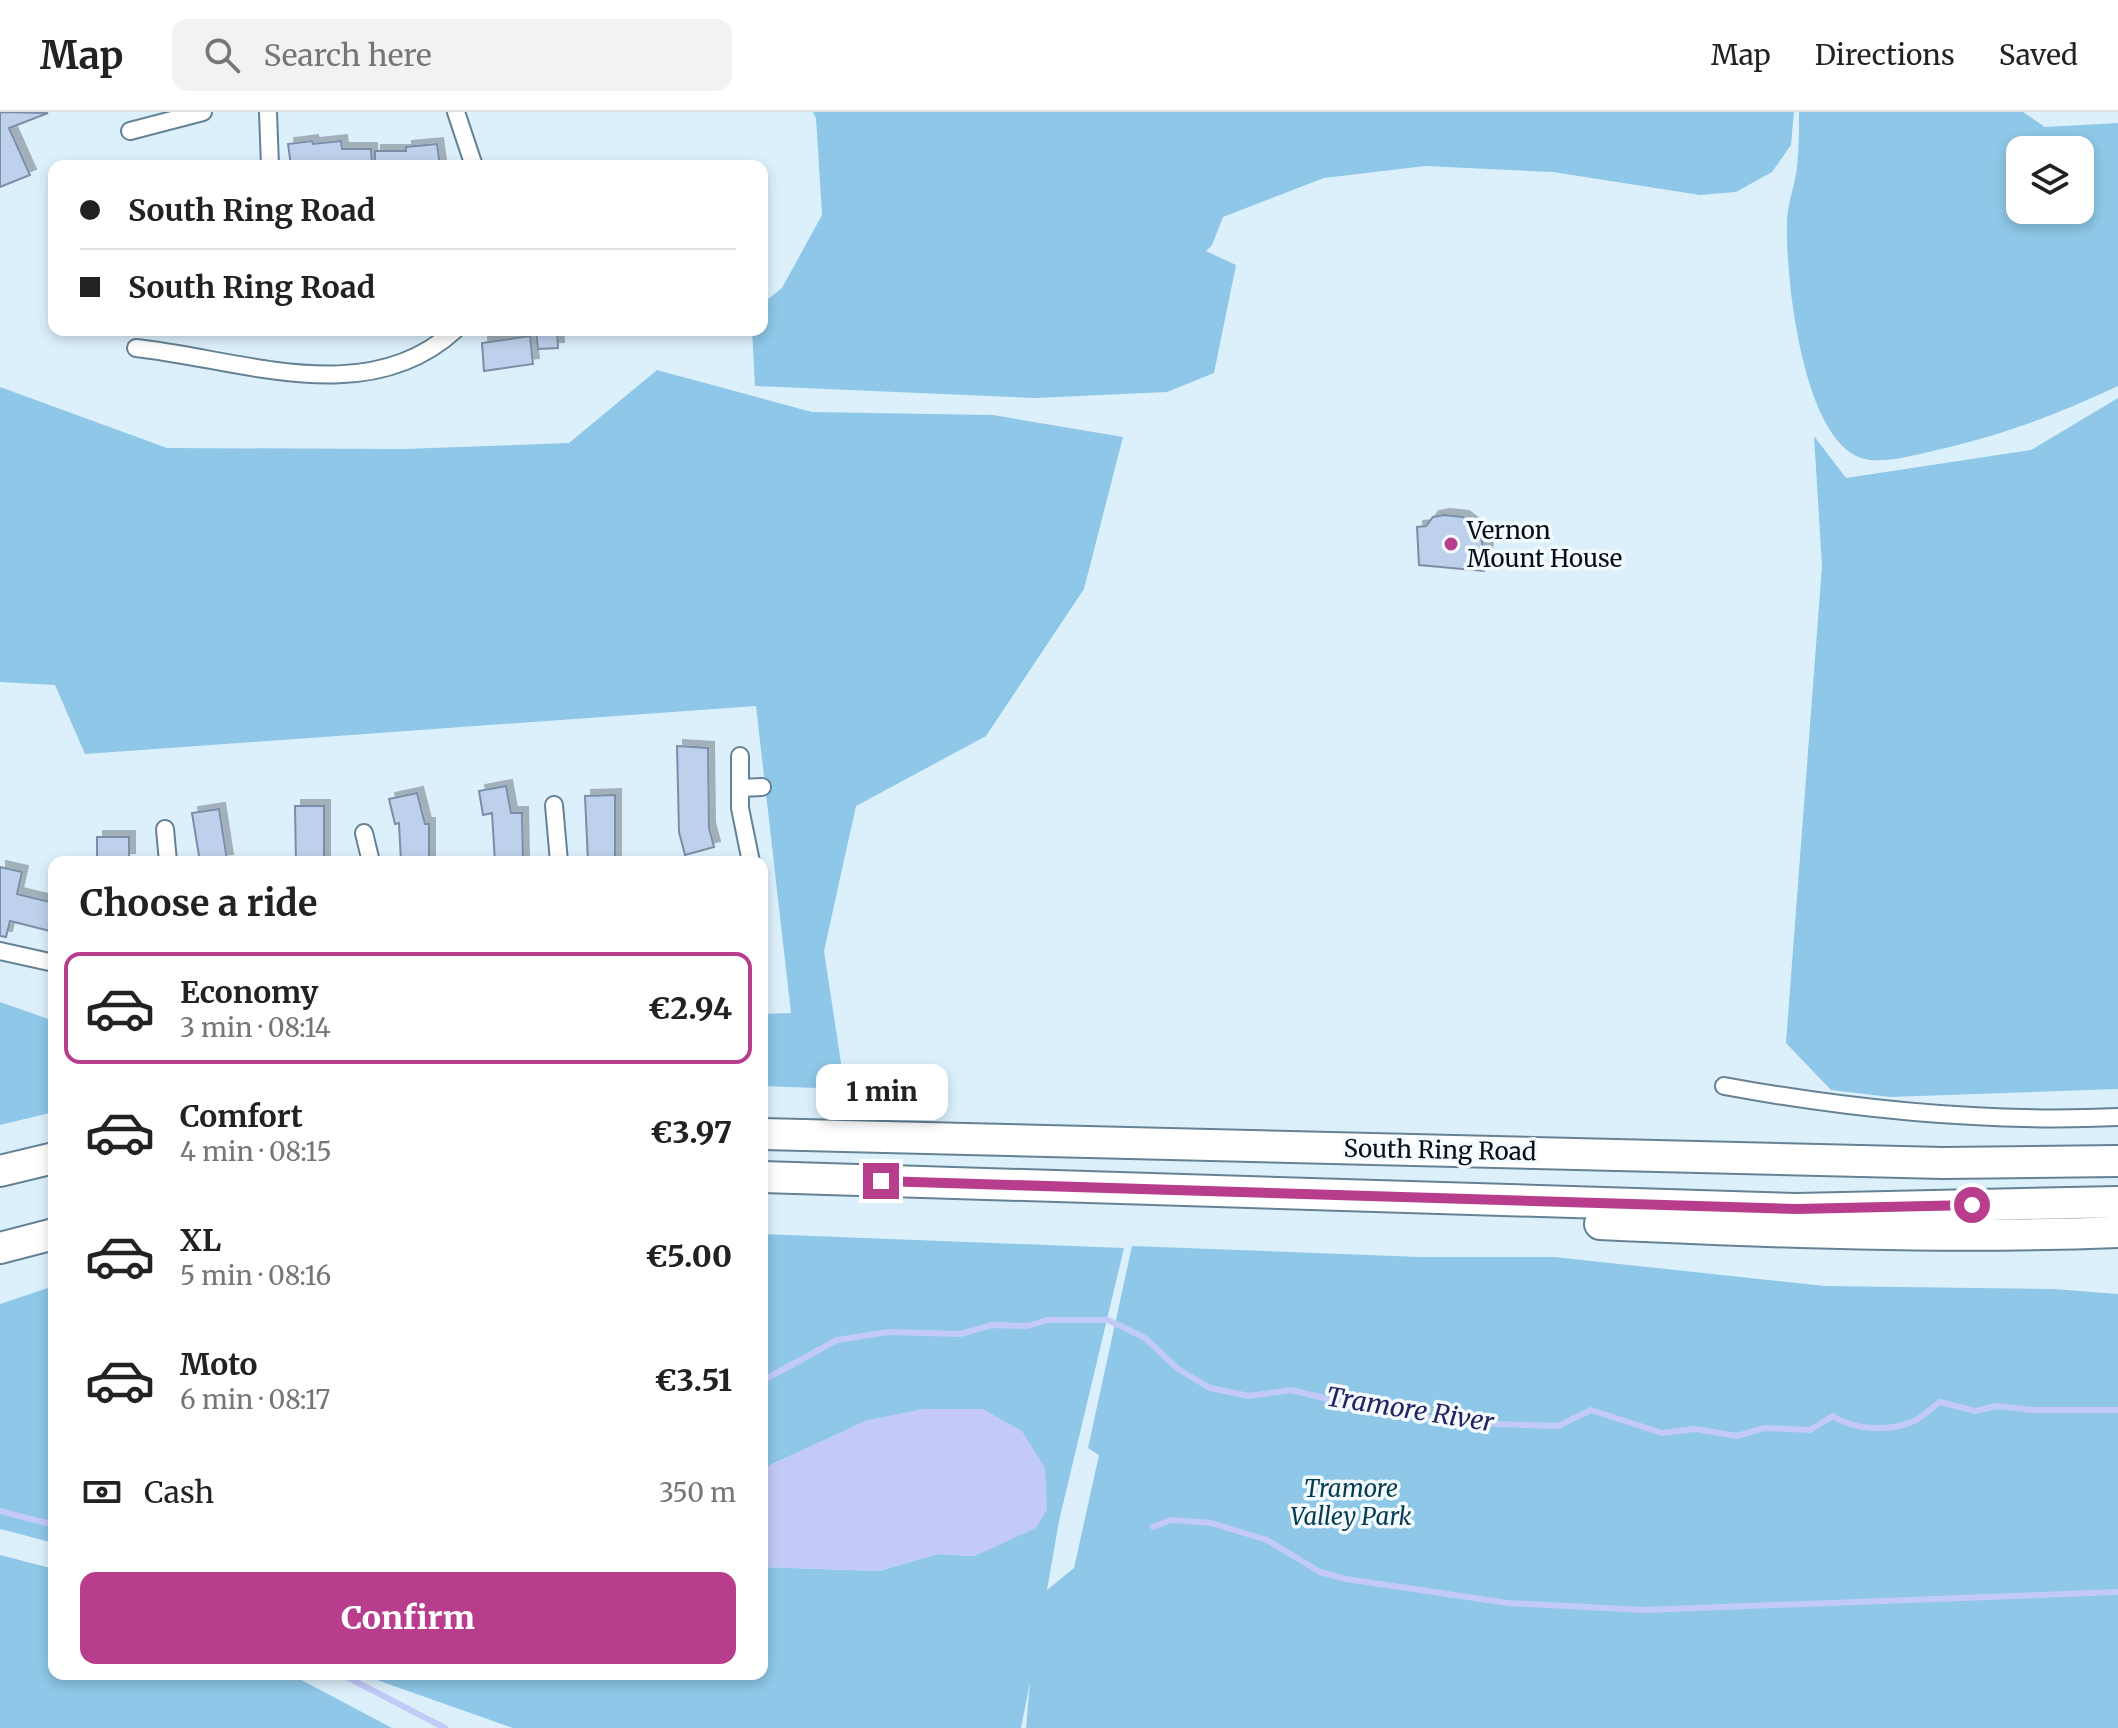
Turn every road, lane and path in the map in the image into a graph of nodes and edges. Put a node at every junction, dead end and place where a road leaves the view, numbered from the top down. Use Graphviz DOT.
graph roads {
  1 [pos="203,112"];
  2 [pos="268,112"];
  3 [pos="456,112"];
  4 [pos="130,131"];
  5 [pos="270,160"];
  6 [pos="472,160"];
  7 [pos="448,336"];
  8 [pos="136,348"];
  9 [pos="740,756"];
  10 [pos="762,787"];
  11 [pos="740,788"];
  12 [pos="554,805"];
  13 [pos="165,829"];
  14 [pos="364,833"];
  15 [pos="167,856"];
  16 [pos="370,856"];
  17 [pos="558,856"];
  18 [pos="750,856"];
  19 [pos="0,951"];
  20 [pos="48,962"];
  21 [pos="1724,1086"];
  22 [pos="2118,1117"];
  23 [pos="768,1134"];
  24 [pos="2118,1144"];
  25 [pos="48,1159"];
  26 [pos="2118,1161"];
  27 [pos="1943,1163"];
  28 [pos="0,1171"];
  29 [pos="768,1177"];
  30 [pos="1383,1199"];
  31 [pos="2118,1202"];
  32 [pos="2118,1232"];
  33 [pos="48,1236"];
  34 [pos="0,1248"];
  1 -- 4 [label="street"];
  2 -- 5 [label="street"];
  3 -- 6 [label="street"];
  7 -- 8 [label="street"];
  9 -- 11 [label="street"];
  10 -- 11 [label="street"];
  11 -- 18 [label="street"];
  12 -- 17 [label="street"];
  13 -- 15 [label="street"];
  14 -- 16 [label="street"];
  19 -- 20 [label="street"];
  21 -- 22 [label="street"];
  23 -- 27 [label="highway, South Ring Road"];
  24 -- 27 [label="highway"];
  25 -- 28 [label="highway"];
  26 -- 27 [label="highway, South Ring Road"];
  29 -- 30 [label="highway, South Ring Road"];
  30 -- 31 [label="highway, South Ring Road"];
  30 -- 32 [label="highway"];
  33 -- 34 [label="highway"];
}
